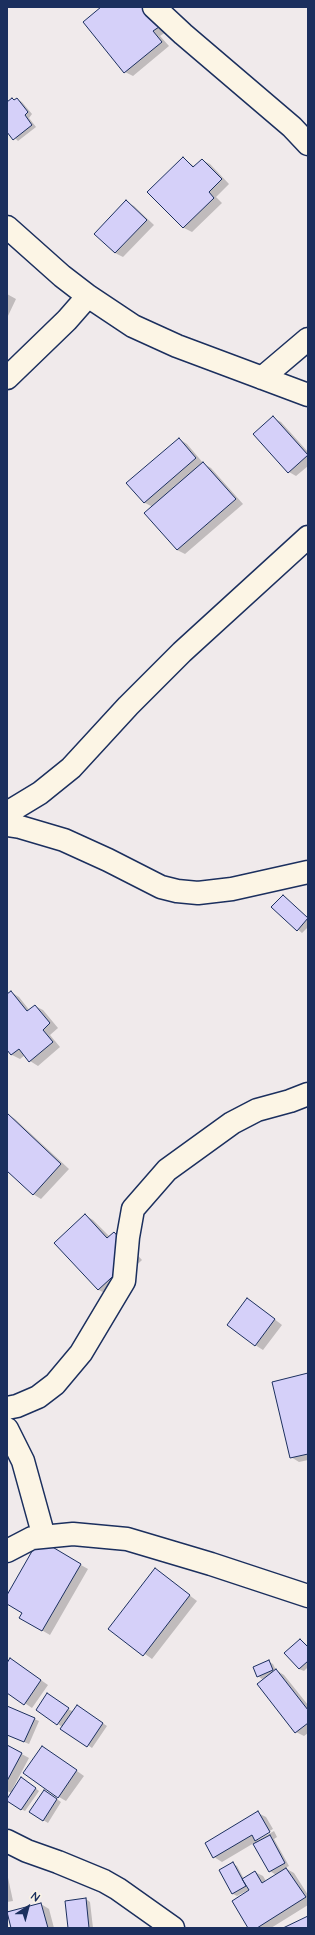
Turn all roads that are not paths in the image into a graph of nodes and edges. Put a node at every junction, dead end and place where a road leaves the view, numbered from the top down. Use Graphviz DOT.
graph roads {
  1 [pos="154,7"];
  2 [pos="308,144"];
  3 [pos="7,227"];
  4 [pos="88,296"];
  5 [pos="308,339"];
  6 [pos="7,378"];
  7 [pos="262,378"];
  8 [pos="308,395"];
  9 [pos="308,537"];
  10 [pos="7,812"];
  11 [pos="7,825"];
  12 [pos="308,872"];
  13 [pos="308,1094"];
  14 [pos="7,1408"];
  15 [pos="7,1429"];
  16 [pos="44,1537"];
  17 [pos="7,1552"];
  18 [pos="308,1596"];
  19 [pos="7,1841"];
  20 [pos="173,1928"];
  1 -- 2 [label="street"];
  3 -- 4 [label="street"];
  4 -- 6 [label="street"];
  4 -- 7 [label="street"];
  5 -- 7 [label="street"];
  7 -- 8 [label="street"];
  9 -- 10 [label="street"];
  11 -- 12 [label="street"];
  13 -- 14 [label="street"];
  15 -- 16 [label="street"];
  16 -- 17 [label="street"];
  16 -- 18 [label="street"];
  19 -- 20 [label="street"];
}
